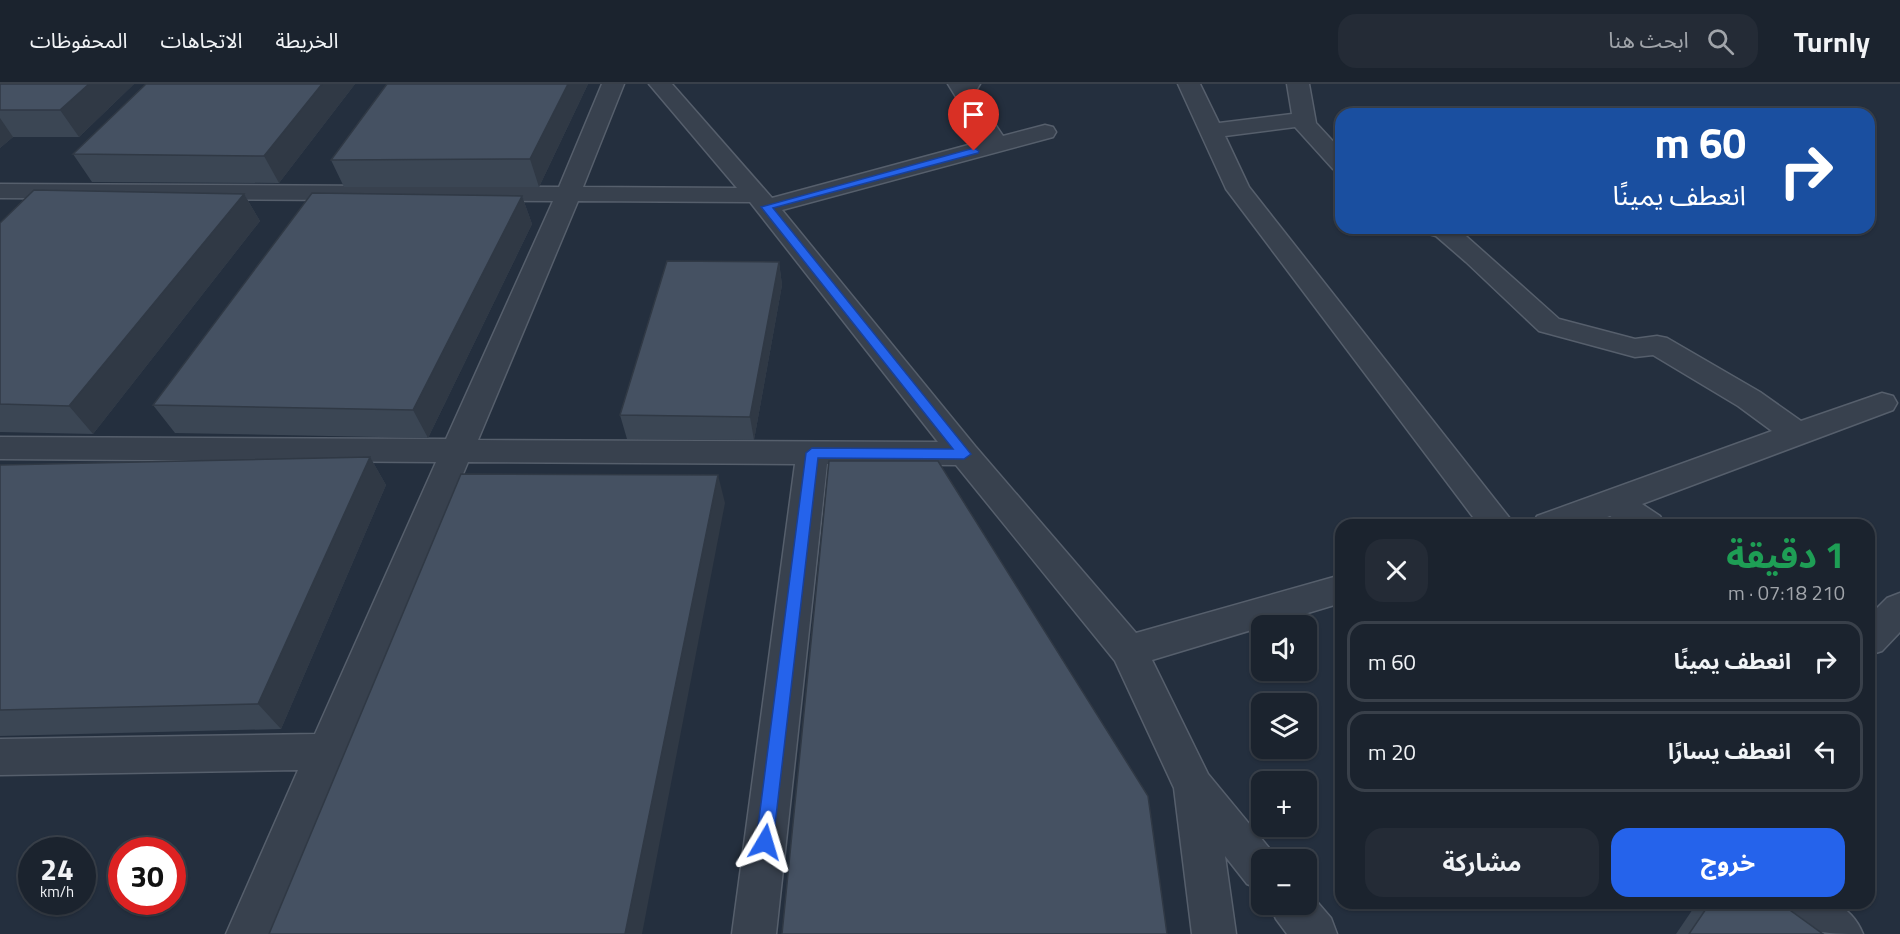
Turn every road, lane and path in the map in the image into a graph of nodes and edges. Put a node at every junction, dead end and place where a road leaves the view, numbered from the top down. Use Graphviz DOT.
graph roads {
  1 [pos="613,84"];
  2 [pos="660,84"];
  3 [pos="969,84"];
  4 [pos="1189,84"];
  5 [pos="1298,84"];
  6 [pos="1305,119"];
  7 [pos="1211,131"];
  8 [pos="1045,132"];
  9 [pos="998,145"];
  10 [pos="1335,158"];
  11 [pos="344,166"];
  12 [pos="95,167"];
  13 [pos="0,191"];
  14 [pos="70,192"];
  15 [pos="325,193"];
  16 [pos="568,195"];
  17 [pos="761,201"];
  18 [pos="47,216"];
  19 [pos="305,222"];
  20 [pos="1449,234"];
  21 [pos="1882,403"];
  22 [pos="166,420"];
  23 [pos="1797,434"];
  24 [pos="0,448"];
  25 [pos="146,449"];
  26 [pos="457,451"];
  27 [pos="812,453"];
  28 [pos="964,454"];
  29 [pos="1614,501"];
  30 [pos="1493,519"];
  31 [pos="1565,519"];
  32 [pos="1640,519"];
  33 [pos="1335,591"];
  34 [pos="1900,608"];
  35 [pos="1875,634"];
  36 [pos="1130,651"];
  37 [pos="327,752"];
  38 [pos="0,757"];
  39 [pos="1194,787"];
  40 [pos="1251,855"];
  41 [pos="1808,909"];
  42 [pos="1300,915"];
  43 [pos="248,934"];
  44 [pos="754,934"];
  45 [pos="1214,934"];
  46 [pos="1315,934"];
  47 [pos="1841,934"];
  1 -- 16 [label="street"];
  2 -- 17 [label="street"];
  3 -- 9 [label="street"];
  4 -- 7 [label="street"];
  5 -- 6 [label="street"];
  6 -- 7 [label="street"];
  6 -- 10 [label="street"];
  7 -- 30 [label="street"];
  8 -- 9 [label="street"];
  9 -- 17 [label="street"];
  11 -- 15 [label="street"];
  12 -- 14 [label="street"];
  13 -- 14 [label="street"];
  14 -- 15 [label="street"];
  14 -- 18 [label="street"];
  15 -- 16 [label="street"];
  15 -- 19 [label="street"];
  16 -- 17 [label="street"];
  16 -- 26 [label="street"];
  17 -- 28 [label="street"];
  20 -- 23 [label="street"];
  21 -- 23 [label="street"];
  22 -- 25 [label="street"];
  23 -- 29 [label="street"];
  24 -- 25 [label="street"];
  25 -- 26 [label="street"];
  26 -- 27 [label="street"];
  26 -- 37 [label="street"];
  27 -- 28 [label="street"];
  27 -- 44 [label="street"];
  28 -- 36 [label="street"];
  29 -- 31 [label="street"];
  29 -- 32 [label="street"];
  33 -- 36 [label="street"];
  34 -- 35 [label="street"];
  36 -- 39 [label="street"];
  37 -- 38 [label="street"];
  37 -- 43 [label="street"];
  39 -- 40 [label="street"];
  39 -- 45 [label="street"];
  41 -- 47 [label="street"];
  42 -- 46 [label="street"];
}
